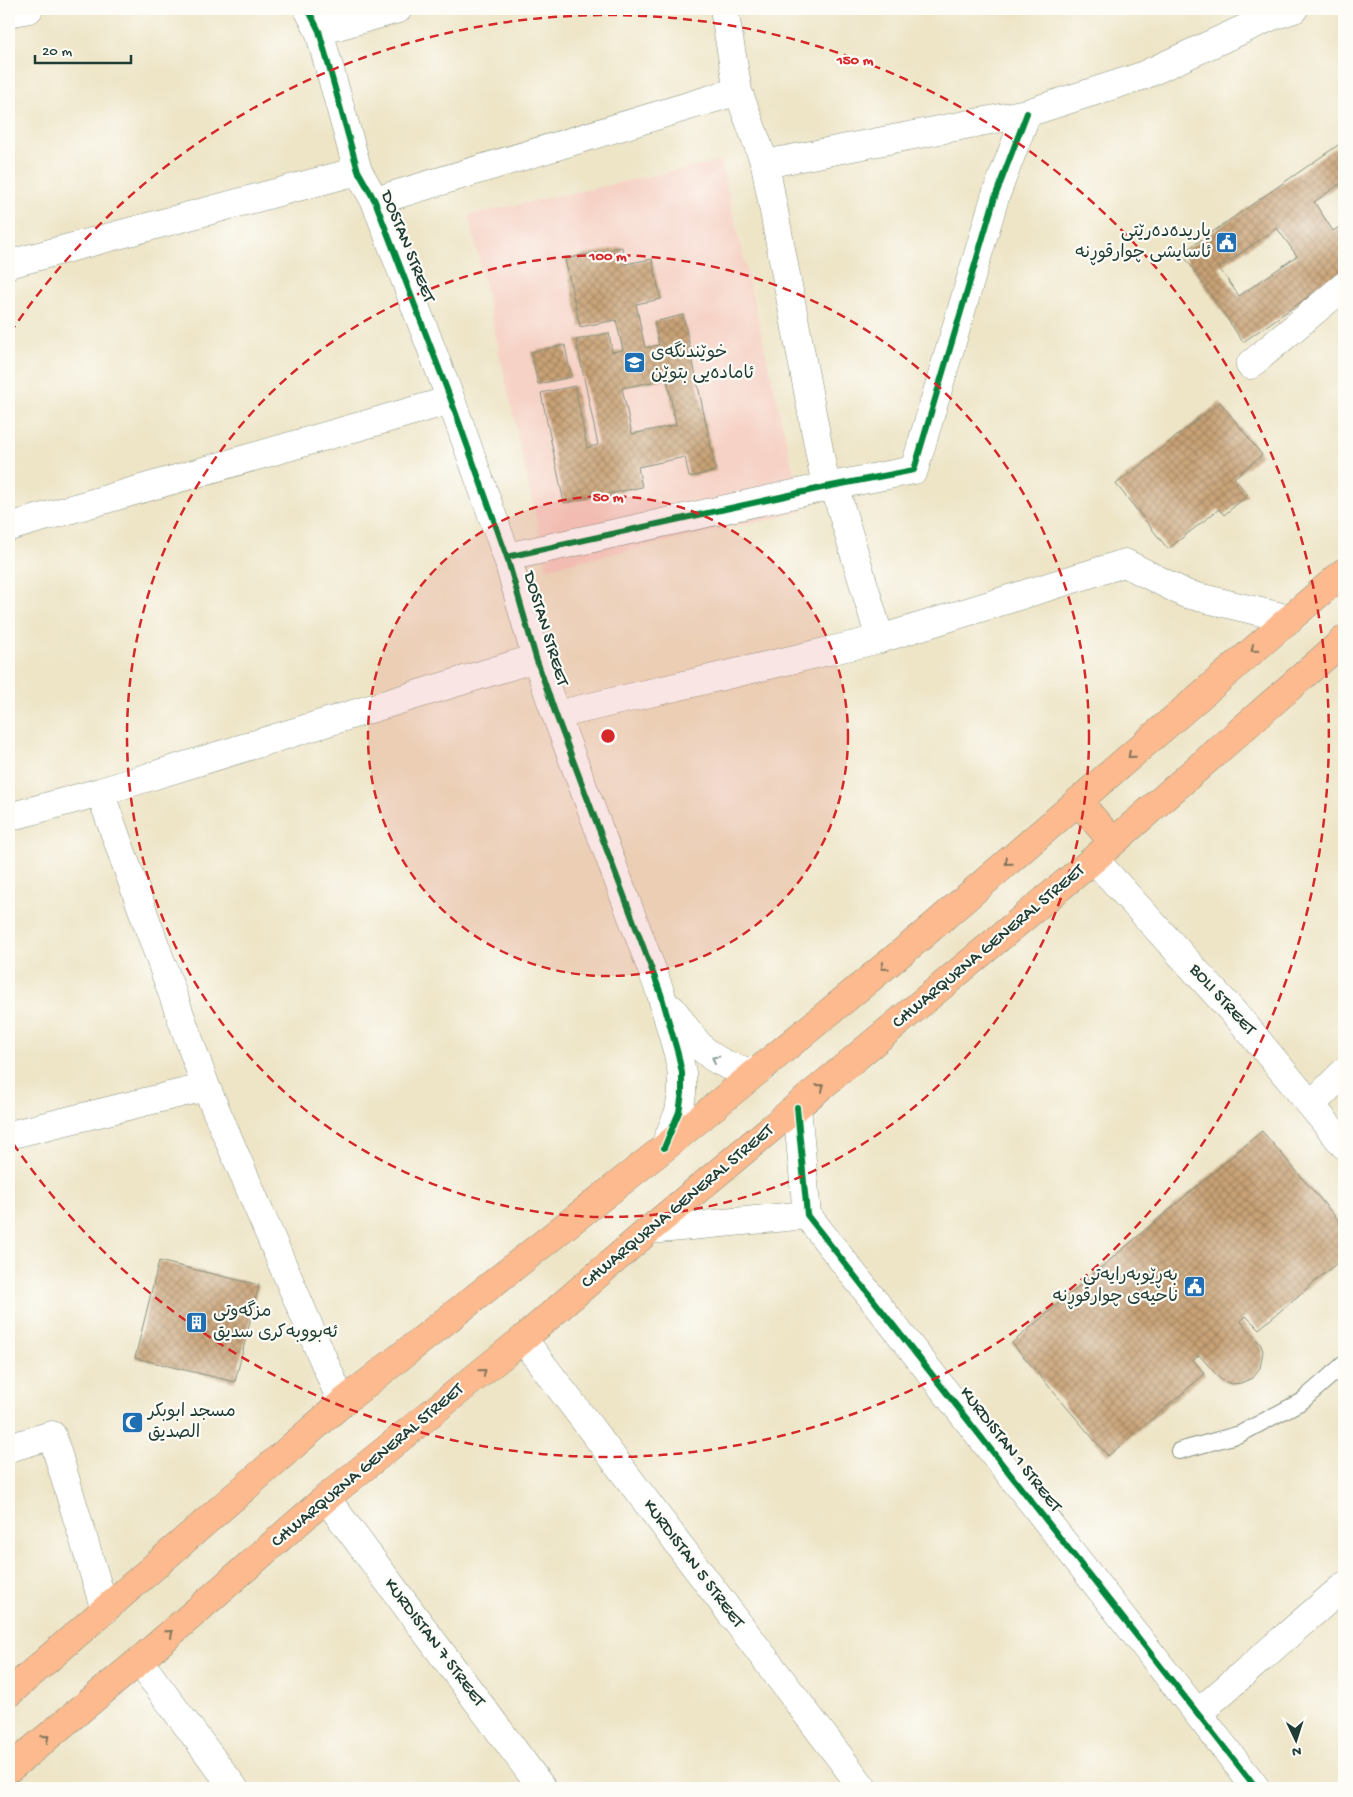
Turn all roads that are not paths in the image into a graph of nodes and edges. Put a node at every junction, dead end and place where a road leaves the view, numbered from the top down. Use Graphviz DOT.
graph roads {
  1 [pos="29,9"];
  2 [pos="398,9"];
  3 [pos="724,9"];
  4 [pos="1277,12"];
  5 [pos="9,13"];
  6 [pos="313,20"];
  7 [pos="738,91"];
  8 [pos="1027,113"];
  9 [pos="765,164"];
  10 [pos="358,171"];
  11 [pos="375,201"];
  12 [pos="9,264"];
  13 [pos="1344,286"];
  14 [pos="1250,365"];
  15 [pos="451,400"];
  16 [pos="830,486"];
  17 [pos="9,527"];
  18 [pos="507,557"];
  19 [pos="1344,572"];
  20 [pos="1290,619"];
  21 [pos="880,639"];
  22 [pos="1344,640"];
  23 [pos="536,658"];
  24 [pos="556,715"];
  25 [pos="100,792"];
  26 [pos="1078,801"];
  27 [pos="9,817"];
  28 [pos="1104,851"];
  29 [pos="661,994"];
  30 [pos="761,1069"];
  31 [pos="1344,1072"];
  32 [pos="206,1087"];
  33 [pos="1311,1105"];
  34 [pos="797,1107"];
  35 [pos="9,1135"];
  36 [pos="1344,1145"];
  37 [pos="664,1148"];
  38 [pos="807,1215"];
  39 [pos="649,1230"];
  40 [pos="523,1339"];
  41 [pos="1344,1364"];
  42 [pos="342,1403"];
  43 [pos="9,1448"];
  44 [pos="1179,1451"];
  45 [pos="326,1498"];
  46 [pos="1344,1586"];
  47 [pos="105,1610"];
  48 [pos="139,1661"];
  49 [pos="9,1693"];
  50 [pos="1198,1713"];
  51 [pos="9,1769"];
  52 [pos="234,1788"];
  53 [pos="542,1788"];
  54 [pos="863,1788"];
  55 [pos="1256,1788"];
  1 -- 5 [label="street"];
  2 -- 6 [label="street"];
  3 -- 7 [label="street"];
  4 -- 8 [label="street"];
  6 -- 10 [label="street, DOSTAN STREET"];
  7 -- 9 [label="street"];
  7 -- 11 [label="street"];
  8 -- 9 [label="street"];
  8 -- 16 [label="street"];
  9 -- 16 [label="street"];
  10 -- 11 [label="street, DOSTAN STREET"];
  10 -- 12 [label="street"];
  11 -- 15 [label="street, DOSTAN STREET"];
  13 -- 14 [label="street"];
  15 -- 17 [label="street"];
  15 -- 18 [label="street, DOSTAN STREET"];
  16 -- 18 [label="street"];
  16 -- 21 [label="street"];
  18 -- 23 [label="street, DOSTAN STREET"];
  19 -- 20 [label="highway"];
  20 -- 21 [label="street"];
  20 -- 26 [label="highway, one-way"];
  21 -- 24 [label="street"];
  22 -- 28 [label="highway, CHWARQURNA GENERAL STREET"];
  23 -- 24 [label="street, DOSTAN STREET"];
  23 -- 25 [label="street"];
  24 -- 29 [label="street, DOSTAN STREET"];
  25 -- 27 [label="street"];
  25 -- 32 [label="street"];
  26 -- 28 [label="highway"];
  26 -- 30 [label="highway, one-way"];
  28 -- 33 [label="street, BOLI STREET"];
  34 -- 28 [label="highway, CHWARQURNA GENERAL STREET, one-way"];
  30 -- 29 [label="street, DOSTAN STREET, one-way"];
  29 -- 37 [label="street, DOSTAN STREET"];
  30 -- 37 [label="highway"];
  31 -- 33 [label="street"];
  32 -- 35 [label="street"];
  32 -- 42 [label="street"];
  33 -- 36 [label="street, BOLI STREET"];
  34 -- 38 [label="street"];
  34 -- 39 [label="highway, CHWARQURNA GENERAL STREET"];
  37 -- 42 [label="highway"];
  38 -- 39 [label="street"];
  38 -- 50 [label="street, KURDISTAN 1 STREET"];
  39 -- 40 [label="highway, CHWARQURNA GENERAL STREET"];
  45 -- 40 [label="highway, CHWARQURNA GENERAL STREET, one-way"];
  40 -- 54 [label="street, KURDISTAN 5 STREET"];
  41 -- 44 [label="lane"];
  42 -- 47 [label="highway"];
  43 -- 47 [label="street"];
  48 -- 45 [label="highway, CHWARQURNA GENERAL STREET, one-way"];
  45 -- 53 [label="street, KURDISTAN 7 STREET"];
  46 -- 50 [label="street"];
  47 -- 49 [label="highway"];
  51 -- 48 [label="highway, CHWARQURNA GENERAL STREET, one-way"];
  48 -- 52 [label="street"];
  50 -- 55 [label="street, KURDISTAN 1 STREET"];
}
